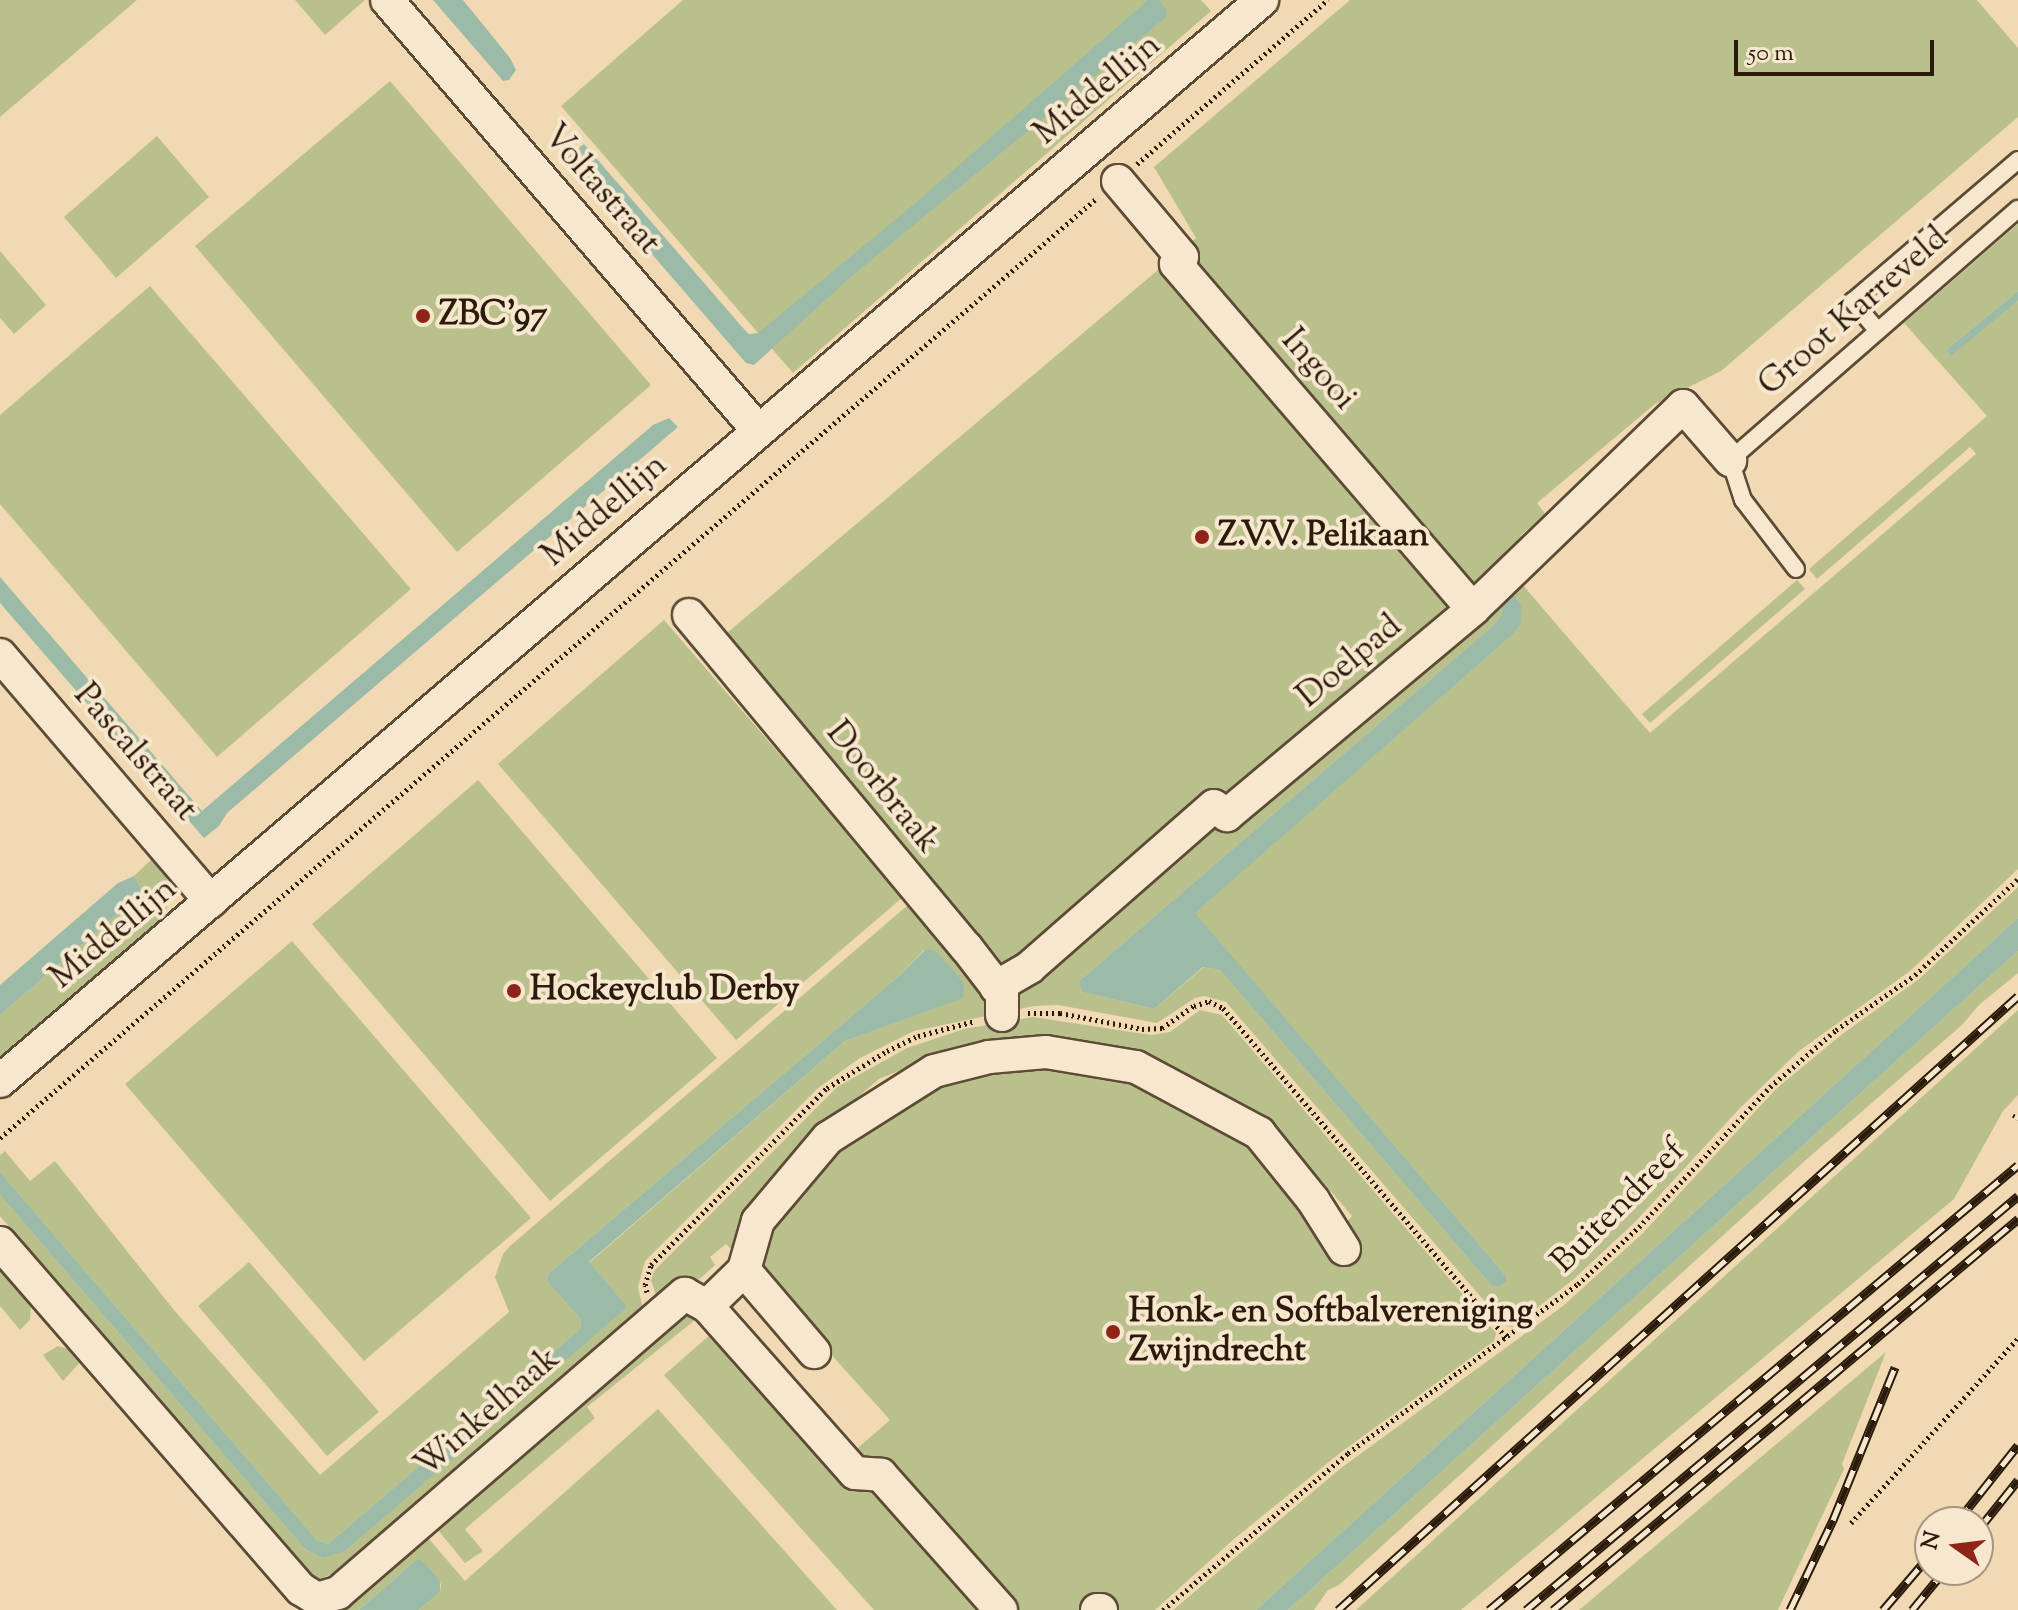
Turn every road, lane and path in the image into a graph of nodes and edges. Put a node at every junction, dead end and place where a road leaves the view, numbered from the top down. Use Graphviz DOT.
graph roads {
  1 [pos="387,0"];
  2 [pos="1328,0"];
  3 [pos="1244,5"];
  4 [pos="2018,160"];
  5 [pos="1118,181"];
  6 [pos="2018,209"];
  7 [pos="1877,330"];
  8 [pos="757,429"];
  9 [pos="1730,460"];
  10 [pos="1796,569"];
  11 [pos="1473,609"];
  12 [pos="689,615"];
  13 [pos="0,655"];
  14 [pos="2018,879"];
  15 [pos="211,901"];
  16 [pos="999,1001"];
  17 [pos="0,1081"];
  18 [pos="0,1138"];
  19 [pos="0,1243"];
  20 [pos="1344,1249"];
  21 [pos="744,1270"];
  22 [pos="707,1306"];
  23 [pos="2018,1338"];
  24 [pos="814,1352"];
  25 [pos="1851,1523"];
  26 [pos="317,1605"];
  27 [pos="1001,1610"];
  28 [pos="1163,1610"];
  1 -- 8 [label="street, Voltastraat"];
  2 -- 5 [label="path"];
  3 -- 8 [label="street, Middellijn"];
  4 -- 7 [label="lane"];
  5 -- 11 [label="street, Ingooi"];
  5 -- 18 [label="path"];
  6 -- 7 [label="lane, Groot Karreveld"];
  7 -- 9 [label="lane, Groot Karreveld"];
  8 -- 15 [label="street, Middellijn"];
  9 -- 10 [label="lane"];
  9 -- 11 [label="street, Doelpad"];
  11 -- 16 [label="street, Doelpad"];
  12 -- 16 [label="street, Doorbraak"];
  13 -- 15 [label="street, Pascalstraat"];
  14 -- 28 [label="path, Buitendreef"];
  15 -- 17 [label="street, Middellijn"];
  19 -- 26 [label="street, Winkelhaak"];
  20 -- 21 [label="street"];
  21 -- 22 [label="street"];
  21 -- 24 [label="street"];
  22 -- 26 [label="street, Winkelhaak"];
  22 -- 27 [label="street"];
  23 -- 25 [label="path"];
}
